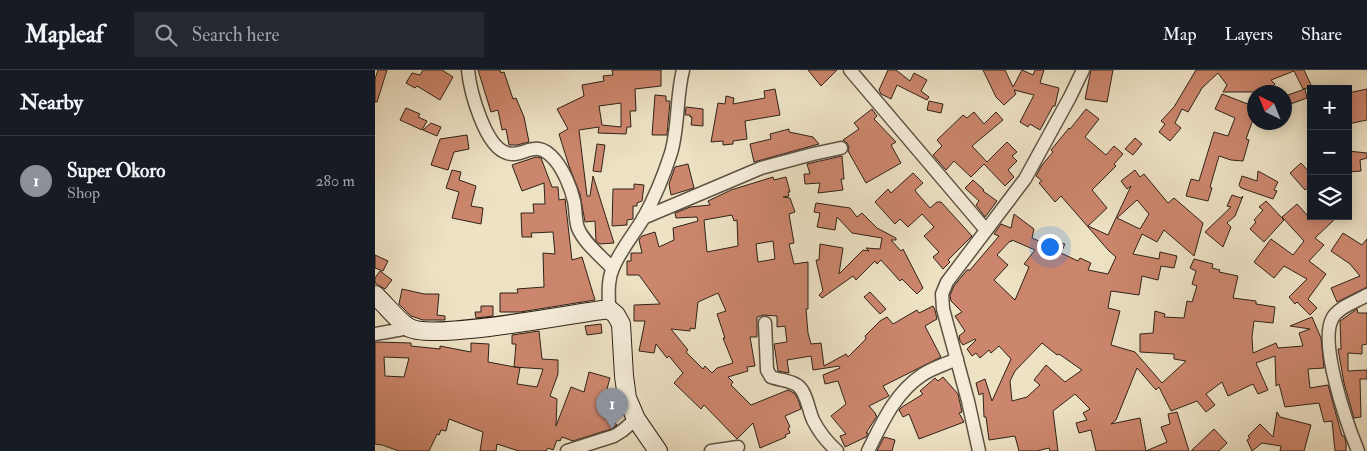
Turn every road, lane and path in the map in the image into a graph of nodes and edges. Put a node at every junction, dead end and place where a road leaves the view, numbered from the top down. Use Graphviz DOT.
graph roads {
  1 [pos="468,70"];
  2 [pos="683,70"];
  3 [pos="850,70"];
  4 [pos="1083,70"];
  5 [pos="841,148"];
  6 [pos="643,218"];
  7 [pos="987,230"];
  8 [pos="613,268"];
  9 [pos="375,295"];
  10 [pos="1367,295"];
  11 [pos="609,309"];
  12 [pos="765,323"];
  13 [pos="409,328"];
  14 [pos="375,334"];
  15 [pos="957,359"];
  16 [pos="636,419"];
  17 [pos="738,447"];
  18 [pos="567,451"];
  19 [pos="658,451"];
  20 [pos="711,451"];
  21 [pos="837,451"];
  22 [pos="868,451"];
  23 [pos="979,451"];
  24 [pos="1357,451"];
  1 -- 8 [label="street"];
  2 -- 6 [label="street"];
  3 -- 7 [label="street"];
  4 -- 7 [label="street"];
  5 -- 6 [label="street"];
  6 -- 8 [label="street"];
  7 -- 15 [label="street"];
  8 -- 11 [label="street"];
  9 -- 13 [label="main road"];
  10 -- 24 [label="street"];
  11 -- 13 [label="main road"];
  11 -- 16 [label="main road"];
  12 -- 21 [label="street"];
  13 -- 14 [label="street"];
  15 -- 22 [label="street"];
  15 -- 23 [label="street"];
  16 -- 18 [label="street"];
  16 -- 19 [label="main road"];
  17 -- 20 [label="street"];
}
